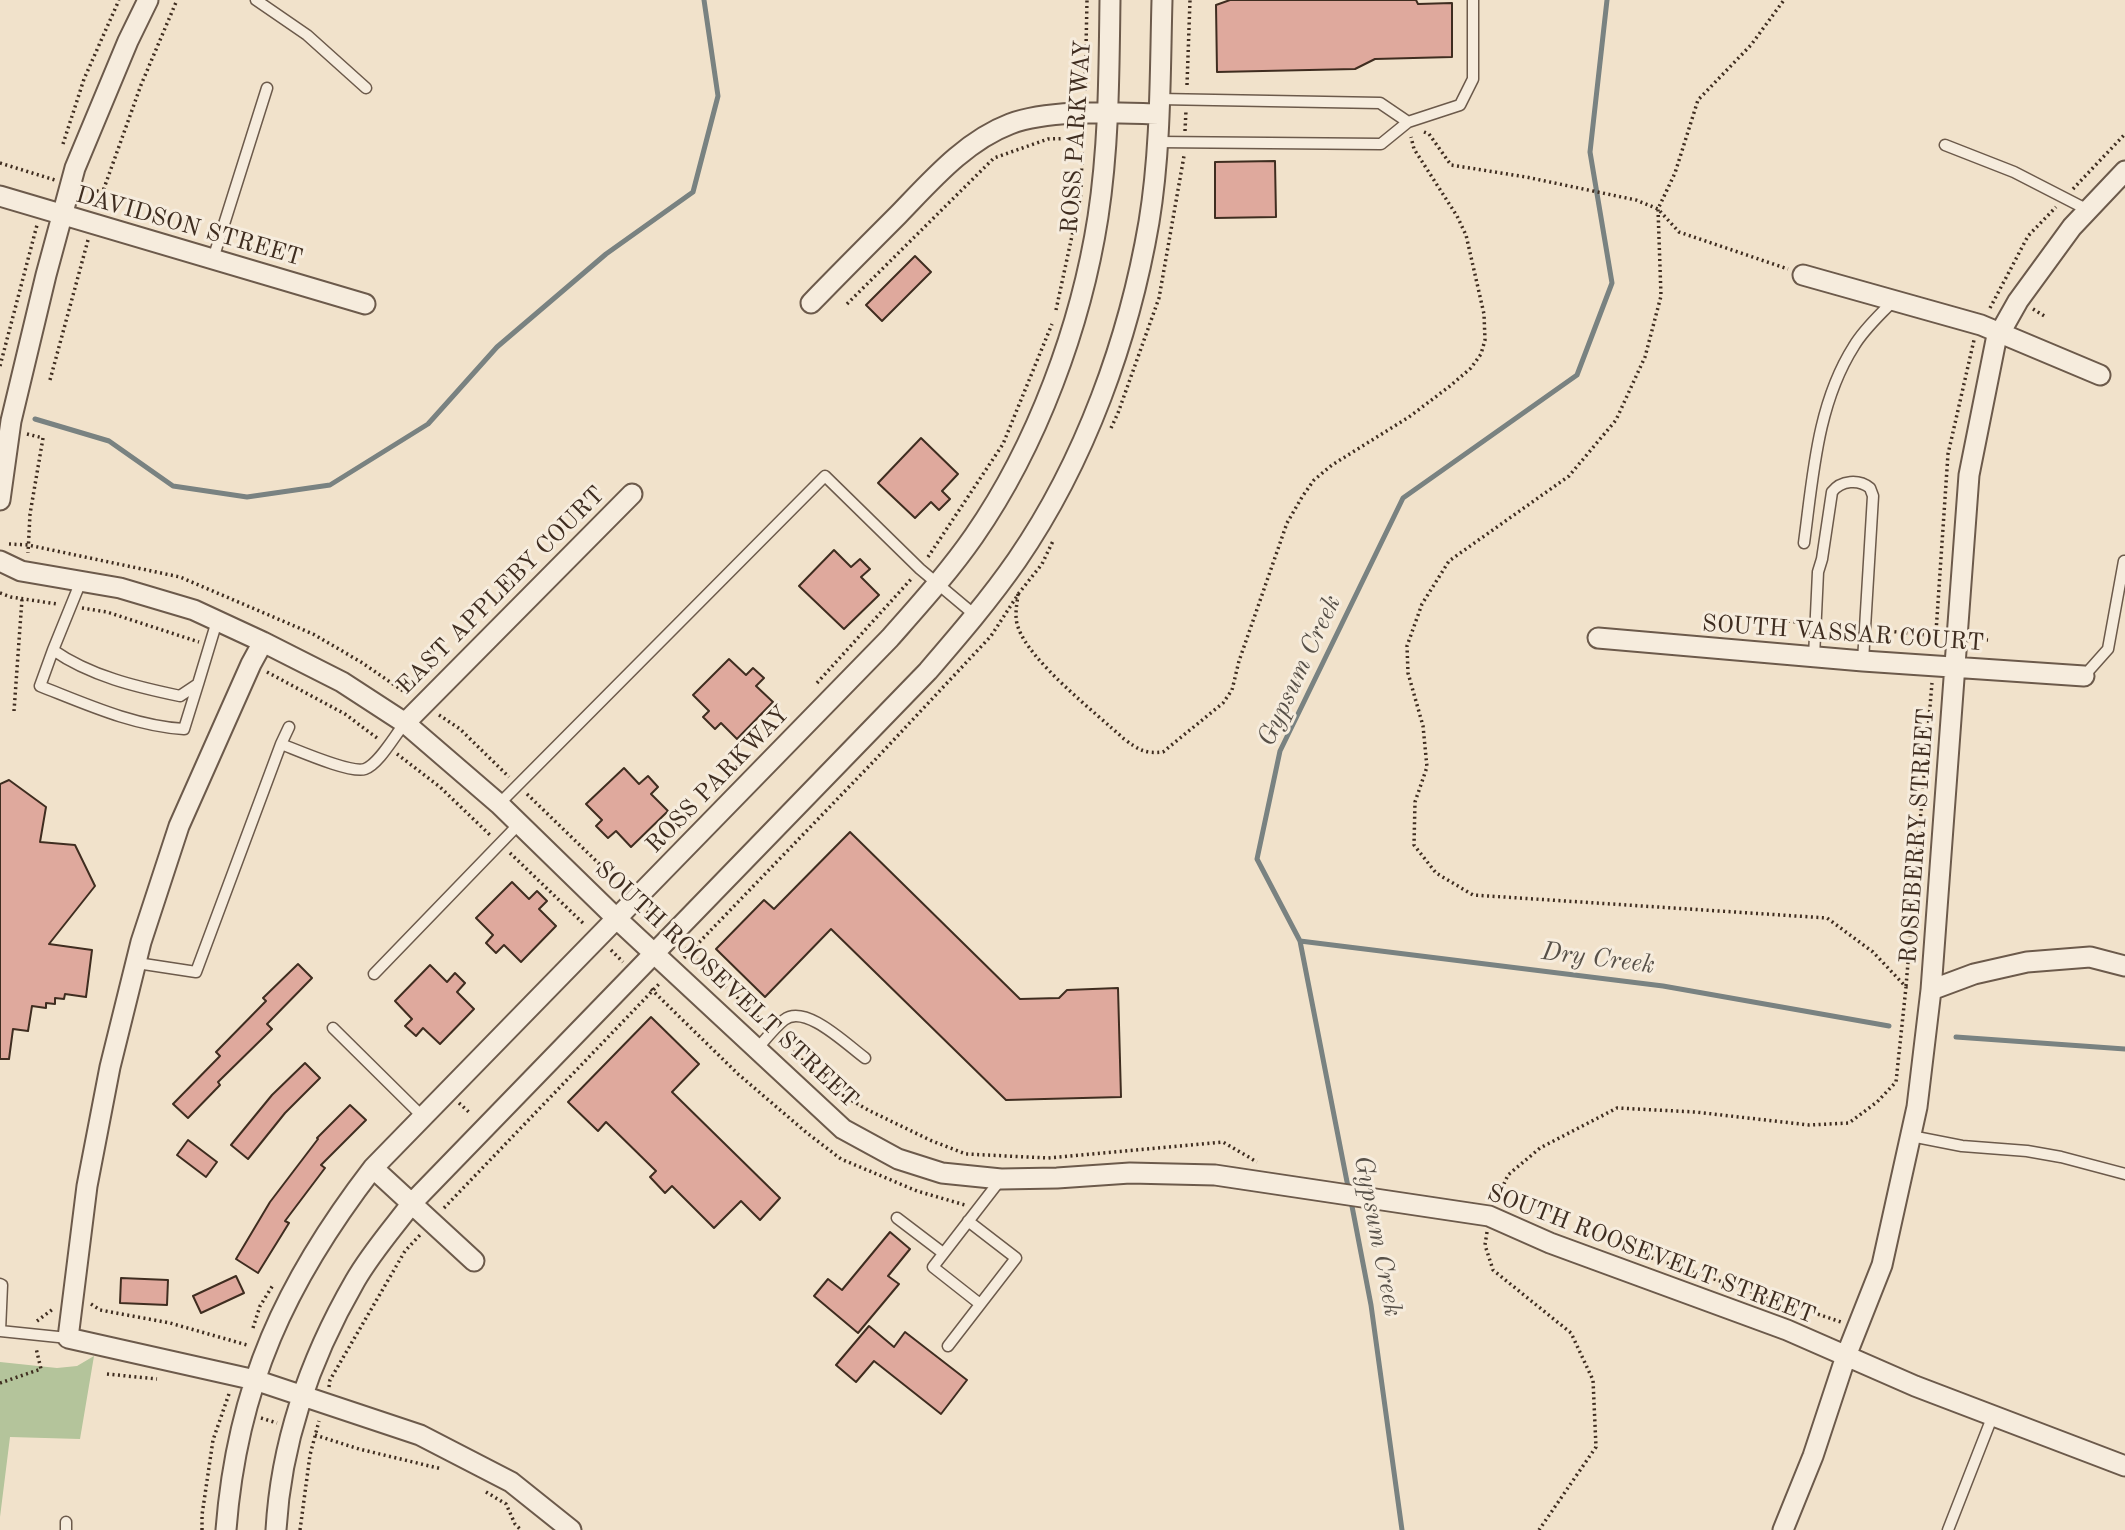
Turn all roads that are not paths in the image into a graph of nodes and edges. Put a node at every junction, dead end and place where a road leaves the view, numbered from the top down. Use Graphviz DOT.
graph roads {
  1 [pos="149,0"];
  2 [pos="256,0"];
  3 [pos="1110,0"];
  4 [pos="1162,0"];
  5 [pos="1473,0"];
  6 [pos="267,88"];
  7 [pos="366,88"];
  8 [pos="1159,107"];
  9 [pos="1108,113"];
  10 [pos="1408,121"];
  11 [pos="1157,142"];
  12 [pos="1945,145"];
  13 [pos="2125,172"];
  14 [pos="0,196"];
  15 [pos="2088,210"];
  16 [pos="63,215"];
  17 [pos="213,259"];
  18 [pos="1803,275"];
  19 [pos="1893,300"];
  20 [pos="811,303"];
  21 [pos="365,304"];
  22 [pos="2000,333"];
  23 [pos="2100,375"];
  24 [pos="632,494"];
  25 [pos="0,500"];
  26 [pos="1804,543"];
  27 [pos="0,561"];
  28 [pos="2124,561"];
  29 [pos="81,581"];
  30 [pos="938,583"];
  31 [pos="976,616"];
  32 [pos="217,621"];
  33 [pos="1598,638"];
  34 [pos="263,642"];
  35 [pos="53,650"];
  36 [pos="1814,657"];
  37 [pos="1863,661"];
  38 [pos="1955,667"];
  39 [pos="2084,676"];
  40 [pos="198,684"];
  41 [pos="405,723"];
  42 [pos="289,727"];
  43 [pos="281,744"];
  44 [pos="499,804"];
  45 [pos="520,824"];
  46 [pos="617,919"];
  47 [pos="655,954"];
  48 [pos="136,963"];
  49 [pos="2125,966"];
  50 [pos="374,974"];
  51 [pos="1931,990"];
  52 [pos="333,1028"];
  53 [pos="757,1049"];
  54 [pos="865,1058"];
  55 [pos="423,1117"];
  56 [pos="1911,1136"];
  57 [pos="373,1168"];
  58 [pos="2125,1174"];
  59 [pos="1001,1179"];
  60 [pos="412,1203"];
  61 [pos="897,1218"];
  62 [pos="968,1221"];
  63 [pos="943,1253"];
  64 [pos="474,1261"];
  65 [pos="0,1283"];
  66 [pos="980,1304"];
  67 [pos="0,1331"];
  68 [pos="68,1338"];
  69 [pos="948,1346"];
  70 [pos="1846,1356"];
  71 [pos="246,1377"];
  72 [pos="302,1396"];
  73 [pos="1993,1415"];
  74 [pos="2125,1466"];
  75 [pos="226,1530"];
  76 [pos="276,1530"];
  77 [pos="571,1530"];
  78 [pos="1783,1530"];
  79 [pos="1948,1530"];
  1 -- 16 [label="street"];
  2 -- 7 [label="lane"];
  3 -- 9 [label="street, ROSS PARKWAY"];
  4 -- 8 [label="street"];
  5 -- 10 [label="lane"];
  6 -- 17 [label="lane"];
  8 -- 9 [label="street"];
  8 -- 10 [label="lane"];
  8 -- 11 [label="street"];
  9 -- 20 [label="street"];
  9 -- 30 [label="street, ROSS PARKWAY"];
  10 -- 11 [label="lane"];
  11 -- 31 [label="street"];
  12 -- 15 [label="lane"];
  13 -- 15 [label="street, ROSEBERRY STREET"];
  14 -- 16 [label="street, DAVIDSON STREET"];
  15 -- 22 [label="street, ROSEBERRY STREET"];
  16 -- 17 [label="street, DAVIDSON STREET"];
  16 -- 25 [label="street"];
  17 -- 21 [label="street, DAVIDSON STREET"];
  18 -- 19 [label="street"];
  19 -- 22 [label="street"];
  19 -- 26 [label="lane"];
  22 -- 23 [label="street"];
  22 -- 38 [label="street, ROSEBERRY STREET"];
  24 -- 41 [label="street, EAST APPLEBY COURT"];
  27 -- 29 [label="street, SOUTH ROOSEVELT STREET"];
  28 -- 39 [label="lane"];
  29 -- 32 [label="street, SOUTH ROOSEVELT STREET"];
  29 -- 35 [label="lane"];
  30 -- 31 [label="lane"];
  30 -- 44 [label="lane"];
  30 -- 46 [label="street, ROSS PARKWAY"];
  31 -- 47 [label="street"];
  32 -- 34 [label="street, SOUTH ROOSEVELT STREET"];
  32 -- 40 [label="lane"];
  33 -- 36 [label="street, SOUTH VASSAR COURT"];
  34 -- 41 [label="street, SOUTH ROOSEVELT STREET"];
  34 -- 48 [label="street"];
  35 -- 40 [label="lane"];
  35 -- 40 [label="lane"];
  36 -- 37 [label="street, SOUTH VASSAR COURT"];
  36 -- 37 [label="lane"];
  37 -- 38 [label="street, SOUTH VASSAR COURT"];
  38 -- 39 [label="street, SOUTH VASSAR COURT"];
  38 -- 51 [label="street, ROSEBERRY STREET"];
  41 -- 43 [label="lane"];
  41 -- 44 [label="street, SOUTH ROOSEVELT STREET"];
  42 -- 43 [label="lane"];
  43 -- 48 [label="lane"];
  44 -- 45 [label="street, SOUTH ROOSEVELT STREET"];
  45 -- 46 [label="street, SOUTH ROOSEVELT STREET"];
  45 -- 50 [label="lane"];
  46 -- 47 [label="street, SOUTH ROOSEVELT STREET"];
  46 -- 55 [label="street, ROSS PARKWAY"];
  47 -- 53 [label="street, SOUTH ROOSEVELT STREET"];
  47 -- 60 [label="street"];
  48 -- 68 [label="street"];
  49 -- 51 [label="street"];
  51 -- 56 [label="street, ROSEBERRY STREET"];
  52 -- 55 [label="lane"];
  53 -- 54 [label="lane"];
  53 -- 59 [label="street, SOUTH ROOSEVELT STREET"];
  55 -- 57 [label="street, ROSS PARKWAY"];
  56 -- 58 [label="lane"];
  56 -- 70 [label="street, ROSEBERRY STREET"];
  57 -- 60 [label="street"];
  57 -- 71 [label="street, ROSS PARKWAY"];
  59 -- 62 [label="lane"];
  59 -- 70 [label="street, SOUTH ROOSEVELT STREET"];
  60 -- 64 [label="street"];
  60 -- 72 [label="street"];
  61 -- 63 [label="lane"];
  62 -- 63 [label="lane"];
  62 -- 66 [label="lane"];
  63 -- 66 [label="lane"];
  65 -- 67 [label="lane"];
  66 -- 69 [label="lane"];
  67 -- 68 [label="lane"];
  68 -- 71 [label="street"];
  70 -- 73 [label="street, SOUTH ROOSEVELT STREET"];
  70 -- 78 [label="street, ROSEBERRY STREET"];
  71 -- 72 [label="street"];
  71 -- 75 [label="street, ROSS PARKWAY"];
  72 -- 76 [label="street"];
  72 -- 77 [label="street"];
  73 -- 74 [label="street, SOUTH ROOSEVELT STREET"];
  73 -- 79 [label="lane"];
}
